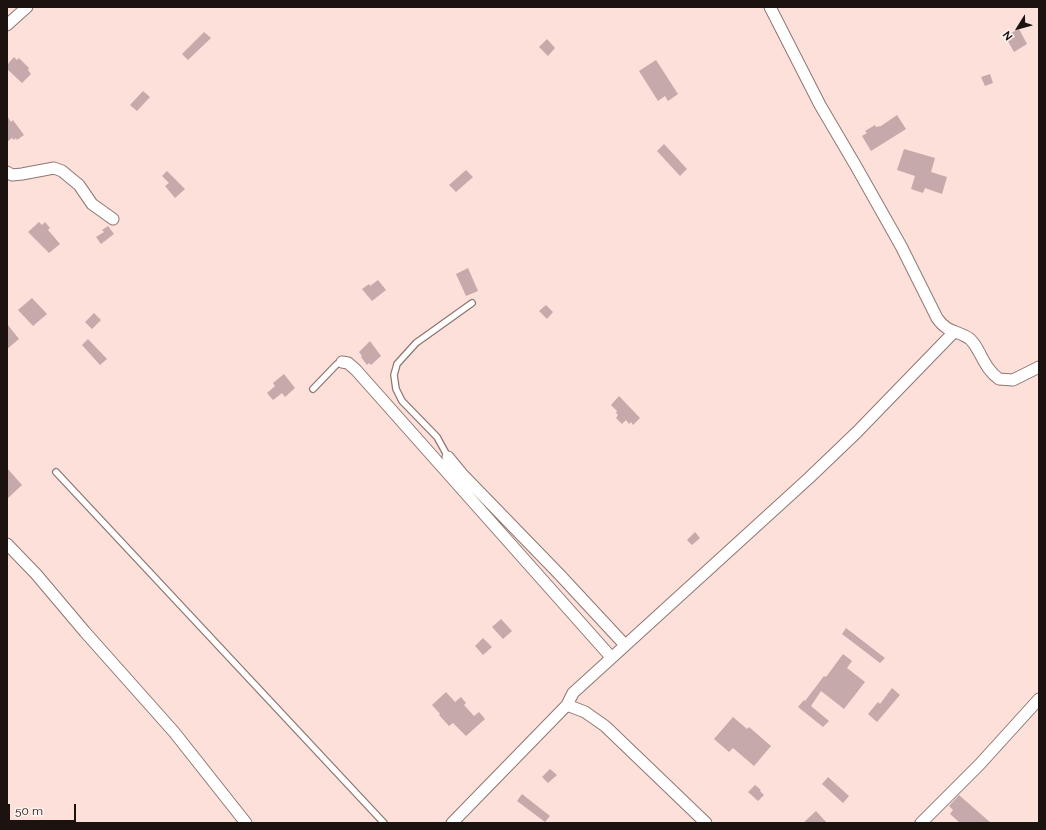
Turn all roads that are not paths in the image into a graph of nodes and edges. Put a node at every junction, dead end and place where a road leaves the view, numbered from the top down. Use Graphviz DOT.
graph roads {
  1 [pos="27,7"];
  2 [pos="770,7"];
  3 [pos="7,25"];
  4 [pos="7,172"];
  5 [pos="113,219"];
  6 [pos="472,303"];
  7 [pos="954,332"];
  8 [pos="342,362"];
  9 [pos="1039,367"];
  10 [pos="313,389"];
  11 [pos="448,457"];
  12 [pos="56,472"];
  13 [pos="7,544"];
  14 [pos="626,645"];
  15 [pos="611,657"];
  16 [pos="1039,699"];
  17 [pos="567,705"];
  18 [pos="246,823"];
  19 [pos="384,823"];
  20 [pos="452,823"];
  21 [pos="706,823"];
  22 [pos="921,823"];
  1 -- 3 [label="street"];
  2 -- 7 [label="street"];
  4 -- 5 [label="street"];
  6 -- 11 [label="lane"];
  7 -- 9 [label="street"];
  7 -- 14 [label="street"];
  8 -- 10 [label="lane"];
  8 -- 15 [label="street"];
  11 -- 14 [label="street"];
  12 -- 19 [label="lane"];
  13 -- 18 [label="street"];
  14 -- 15 [label="street"];
  15 -- 17 [label="street"];
  16 -- 22 [label="street"];
  17 -- 20 [label="street"];
  17 -- 21 [label="street"];
}
